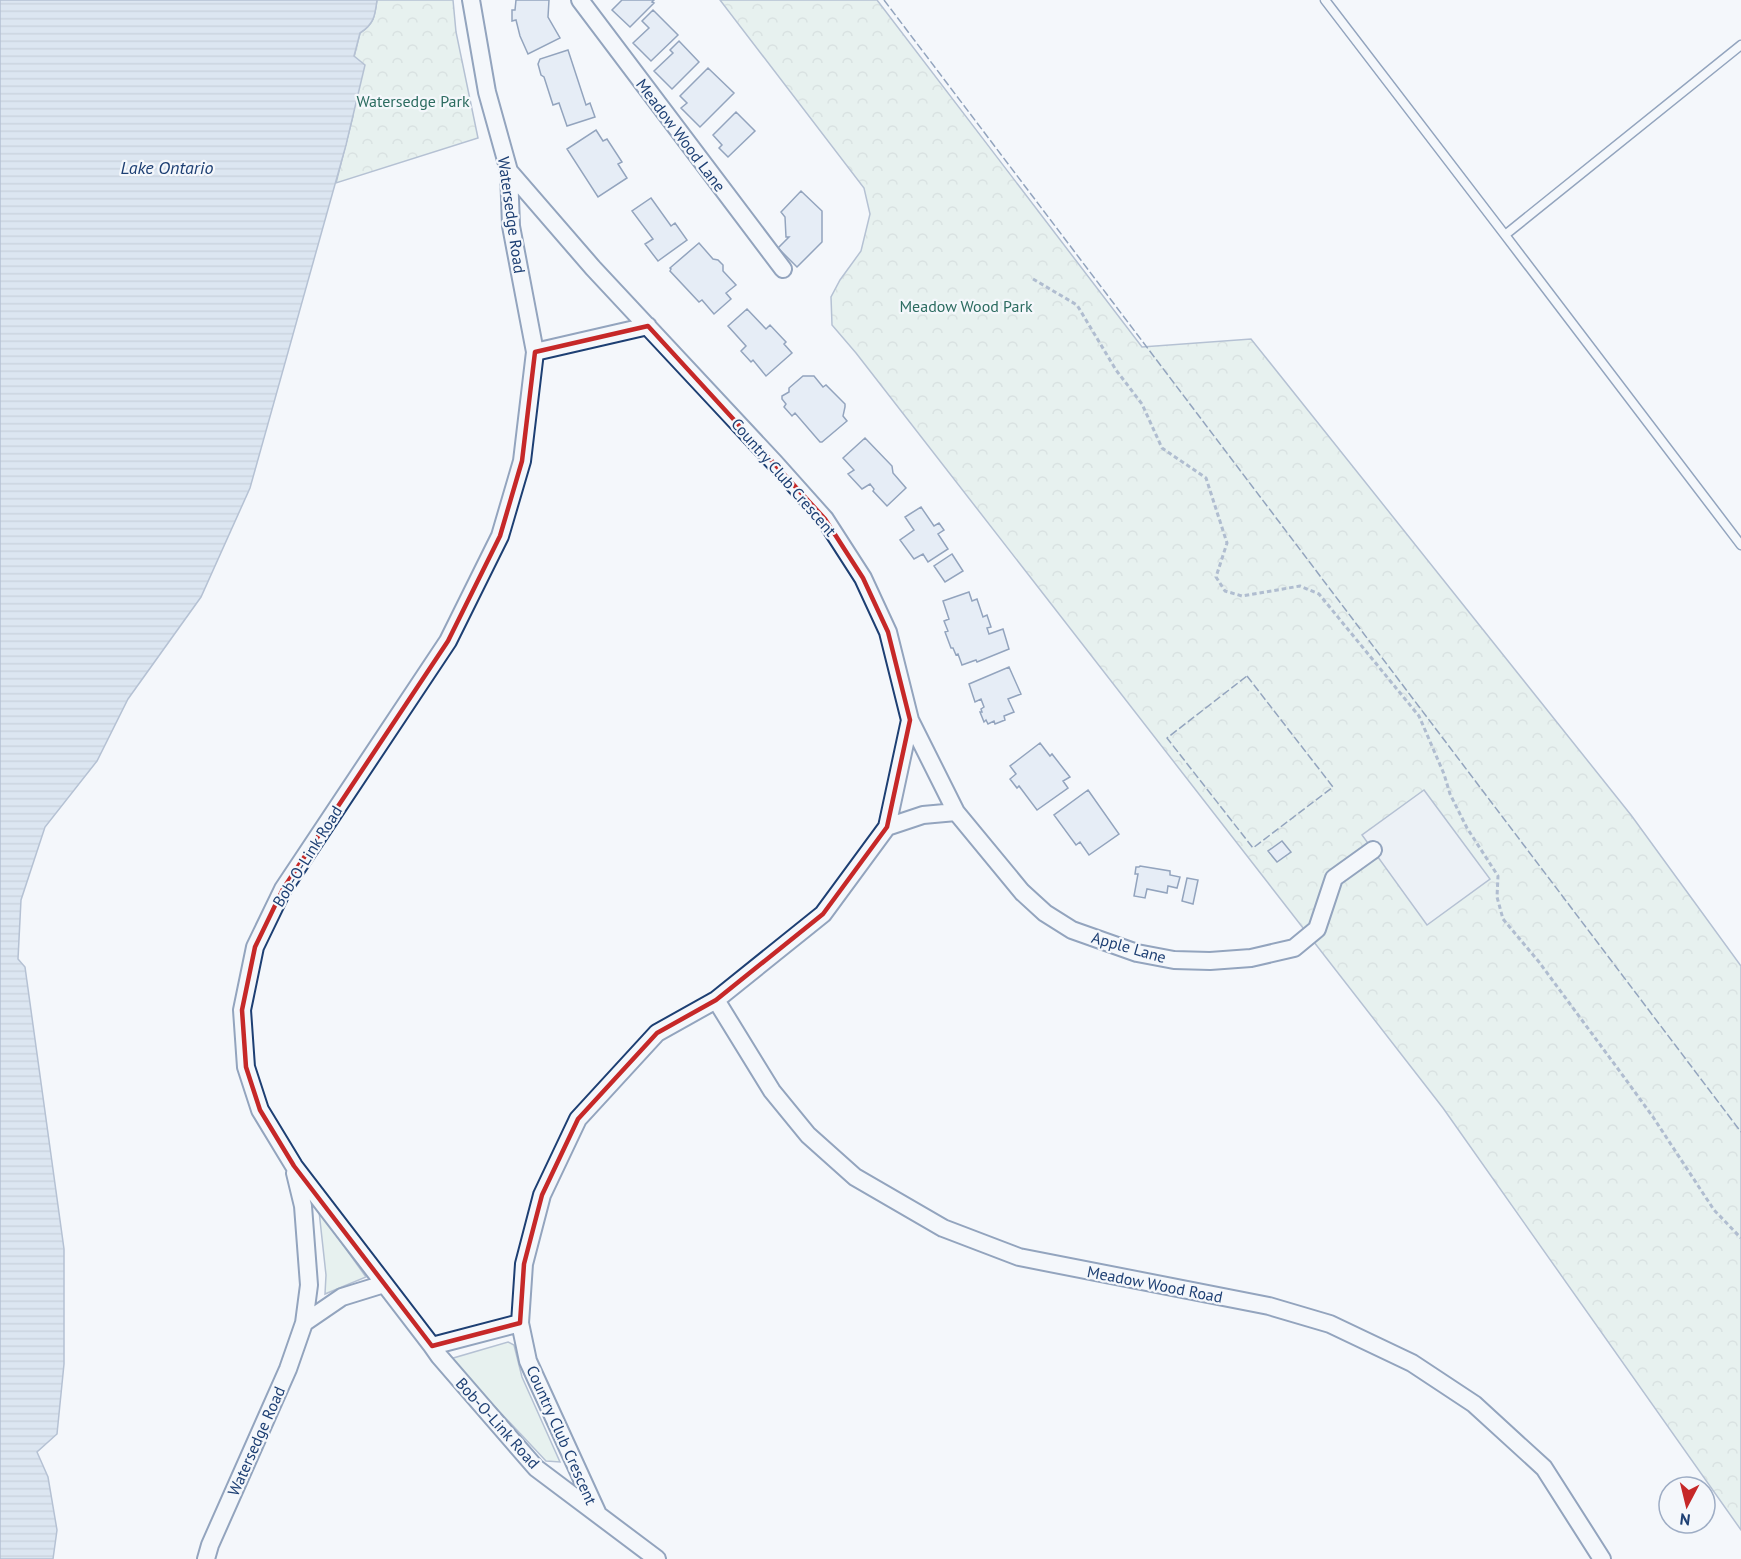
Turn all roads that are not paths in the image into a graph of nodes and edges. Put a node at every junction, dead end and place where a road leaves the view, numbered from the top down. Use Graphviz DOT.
graph roads {
  1 [pos="471,0"];
  2 [pos="580,0"];
  3 [pos="1325,0"];
  4 [pos="1741,45"];
  5 [pos="509,171"];
  6 [pos="1505,235"];
  7 [pos="783,269"];
  8 [pos="648,326"];
  9 [pos="535,352"];
  10 [pos="1741,545"];
  11 [pos="910,720"];
  12 [pos="956,812"];
  13 [pos="887,827"];
  14 [pos="1373,850"];
  15 [pos="716,1000"];
  16 [pos="294,1166"];
  17 [pos="384,1284"];
  18 [pos="304,1323"];
  19 [pos="520,1323"];
  20 [pos="432,1346"];
  21 [pos="599,1515"];
  22 [pos="206,1559"];
  23 [pos="657,1559"];
  24 [pos="1602,1559"];
  1 -- 5 [label="street, Watersedge Road"];
  2 -- 7 [label="street, Meadow Wood Lane"];
  3 -- 6 [label="lane"];
  4 -- 6 [label="lane"];
  5 -- 8 [label="street, Country Club Crescent"];
  5 -- 9 [label="street, Watersedge Road"];
  6 -- 10 [label="lane"];
  8 -- 9 [label="street"];
  8 -- 11 [label="street, Country Club Crescent"];
  9 -- 16 [label="street, Bob-O-Link Road"];
  11 -- 12 [label="street, Apple Lane"];
  11 -- 13 [label="street, Country Club Crescent"];
  12 -- 13 [label="street"];
  12 -- 14 [label="street, Apple Lane"];
  13 -- 15 [label="street, Country Club Crescent"];
  15 -- 19 [label="street, Country Club Crescent"];
  15 -- 24 [label="street, Meadow Wood Road"];
  16 -- 17 [label="street, Bob-O-Link Road"];
  16 -- 18 [label="street, Watersedge Road"];
  17 -- 18 [label="street"];
  17 -- 20 [label="street, Bob-O-Link Road"];
  18 -- 22 [label="street, Watersedge Road"];
  19 -- 20 [label="street"];
  19 -- 21 [label="street, Country Club Crescent"];
  20 -- 21 [label="street, Bob-O-Link Road"];
  21 -- 23 [label="street, Bob-O-Link Road"];
}
